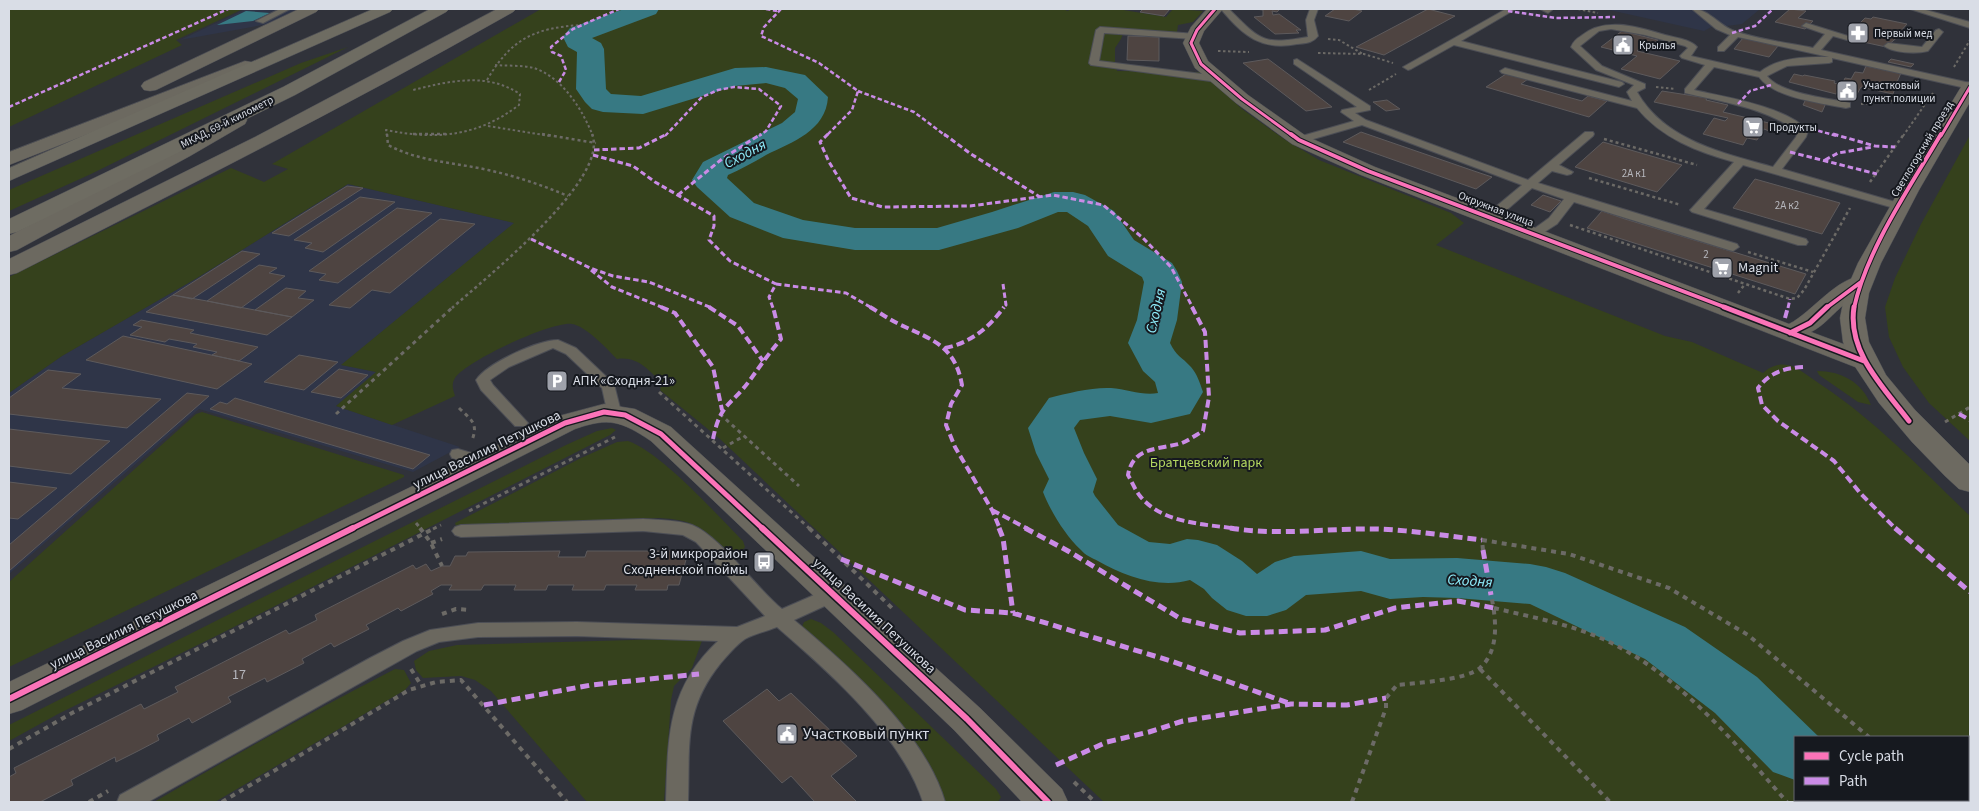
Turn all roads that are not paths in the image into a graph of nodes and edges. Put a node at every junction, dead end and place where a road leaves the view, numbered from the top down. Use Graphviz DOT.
graph roads {
  1 [pos="286,9"];
  2 [pos="311,9"];
  3 [pos="385,9"];
  4 [pos="441,9"];
  5 [pos="508,9"];
  6 [pos="1215,9"];
  7 [pos="1226,9"];
  8 [pos="1314,9"];
  9 [pos="1505,9"];
  10 [pos="1696,9"];
  11 [pos="1914,9"];
  12 [pos="260,21"];
  13 [pos="360,21"];
  14 [pos="1970,25"];
  15 [pos="1806,26"];
  16 [pos="1938,32"];
  17 [pos="1831,33"];
  18 [pos="1736,34"];
  19 [pos="1194,36"];
  20 [pos="1847,37"];
  21 [pos="1453,42"];
  22 [pos="1888,46"];
  23 [pos="1722,48"];
  24 [pos="1815,52"];
  25 [pos="1853,60"];
  26 [pos="1297,62"];
  27 [pos="1711,64"];
  28 [pos="1408,68"];
  29 [pos="1506,71"];
  30 [pos="1762,75"];
  31 [pos="1218,79"];
  32 [pos="1638,87"];
  33 [pos="1970,87"];
  34 [pos="289,91"];
  35 [pos="1846,105"];
  36 [pos="1641,106"];
  37 [pos="1362,122"];
  38 [pos="1590,134"];
  39 [pos="1299,140"];
  40 [pos="9,150"];
  41 [pos="9,159"];
  42 [pos="1741,161"];
  43 [pos="1550,166"];
  44 [pos="1775,171"];
  45 [pos="1567,172"];
  46 [pos="9,175"];
  47 [pos="1529,184"];
  48 [pos="1571,198"];
  49 [pos="1898,206"];
  50 [pos="1491,217"];
  51 [pos="9,227"];
  52 [pos="1535,234"];
  53 [pos="1802,242"];
  54 [pos="9,244"];
  55 [pos="1733,247"];
  56 [pos="9,268"];
  57 [pos="1861,282"];
  58 [pos="1790,333"];
  59 [pos="1864,361"];
  60 [pos="520,423"];
  61 [pos="619,424"];
  62 [pos="1970,482"];
  63 [pos="456,526"];
  64 [pos="834,594"];
  65 [pos="778,619"];
  66 [pos="738,634"];
  67 [pos="9,700"];
  68 [pos="1037,799"];
  69 [pos="128,802"];
  70 [pos="677,802"];
  71 [pos="934,802"];
  1 -- 12 [label="lane"];
  2 -- 40 [label="main road"];
  3 -- 13 [label="highway"];
  4 -- 34 [label="highway, МКАД, 69-й километр"];
  5 -- 56 [label="main road"];
  6 -- 19 [label="street"];
  7 -- 8 [label="lane"];
  9 -- 21 [label="lane"];
  10 -- 18 [label="lane"];
  11 -- 14 [label="lane"];
  13 -- 41 [label="main road"];
  13 -- 46 [label="highway"];
  15 -- 17 [label="lane"];
  16 -- 22 [label="lane"];
  17 -- 20 [label="lane"];
  17 -- 24 [label="lane"];
  18 -- 23 [label="lane"];
  18 -- 24 [label="lane"];
  19 -- 31 [label="street, Окружная улица"];
  19 -- 31 [label="lane"];
  21 -- 28 [label="lane"];
  21 -- 32 [label="lane"];
  24 -- 25 [label="lane"];
  25 -- 30 [label="lane"];
  25 -- 33 [label="lane"];
  26 -- 37 [label="lane"];
  27 -- 30 [label="lane"];
  27 -- 32 [label="lane"];
  27 -- 44 [label="lane"];
  29 -- 36 [label="lane"];
  30 -- 35 [label="lane"];
  31 -- 39 [label="street, Окружная улица"];
  32 -- 36 [label="lane"];
  33 -- 49 [label="main road, Светлогорский проезд"];
  34 -- 51 [label="highway, МКАД, 69-й километр"];
  34 -- 54 [label="main road"];
  36 -- 42 [label="lane"];
  37 -- 39 [label="lane"];
  37 -- 47 [label="lane"];
  38 -- 43 [label="lane"];
  39 -- 50 [label="street, Окружная улица"];
  42 -- 44 [label="lane"];
  42 -- 53 [label="lane"];
  43 -- 45 [label="lane"];
  43 -- 47 [label="lane"];
  44 -- 49 [label="lane"];
  47 -- 48 [label="lane"];
  47 -- 50 [label="lane"];
  48 -- 52 [label="lane"];
  48 -- 55 [label="lane"];
  49 -- 57 [label="main road, Светлогорский проезд"];
  50 -- 52 [label="street, Окружная улица"];
  52 -- 58 [label="street, Окружная улица"];
  57 -- 58 [label="street"];
  57 -- 59 [label="main road, Светлогорский проезд"];
  58 -- 59 [label="street, Окружная улица"];
  59 -- 62 [label="main road, Светлогорский проезд"];
  60 -- 61 [label="lane"];
  61 -- 64 [label="street, улица Василия Петушкова"];
  61 -- 67 [label="street, улица Василия Петушкова"];
  63 -- 65 [label="lane"];
  64 -- 65 [label="lane"];
  64 -- 68 [label="street, улица Василия Петушкова"];
  65 -- 66 [label="lane"];
  65 -- 71 [label="lane"];
  66 -- 69 [label="lane"];
  66 -- 70 [label="lane"];
}
